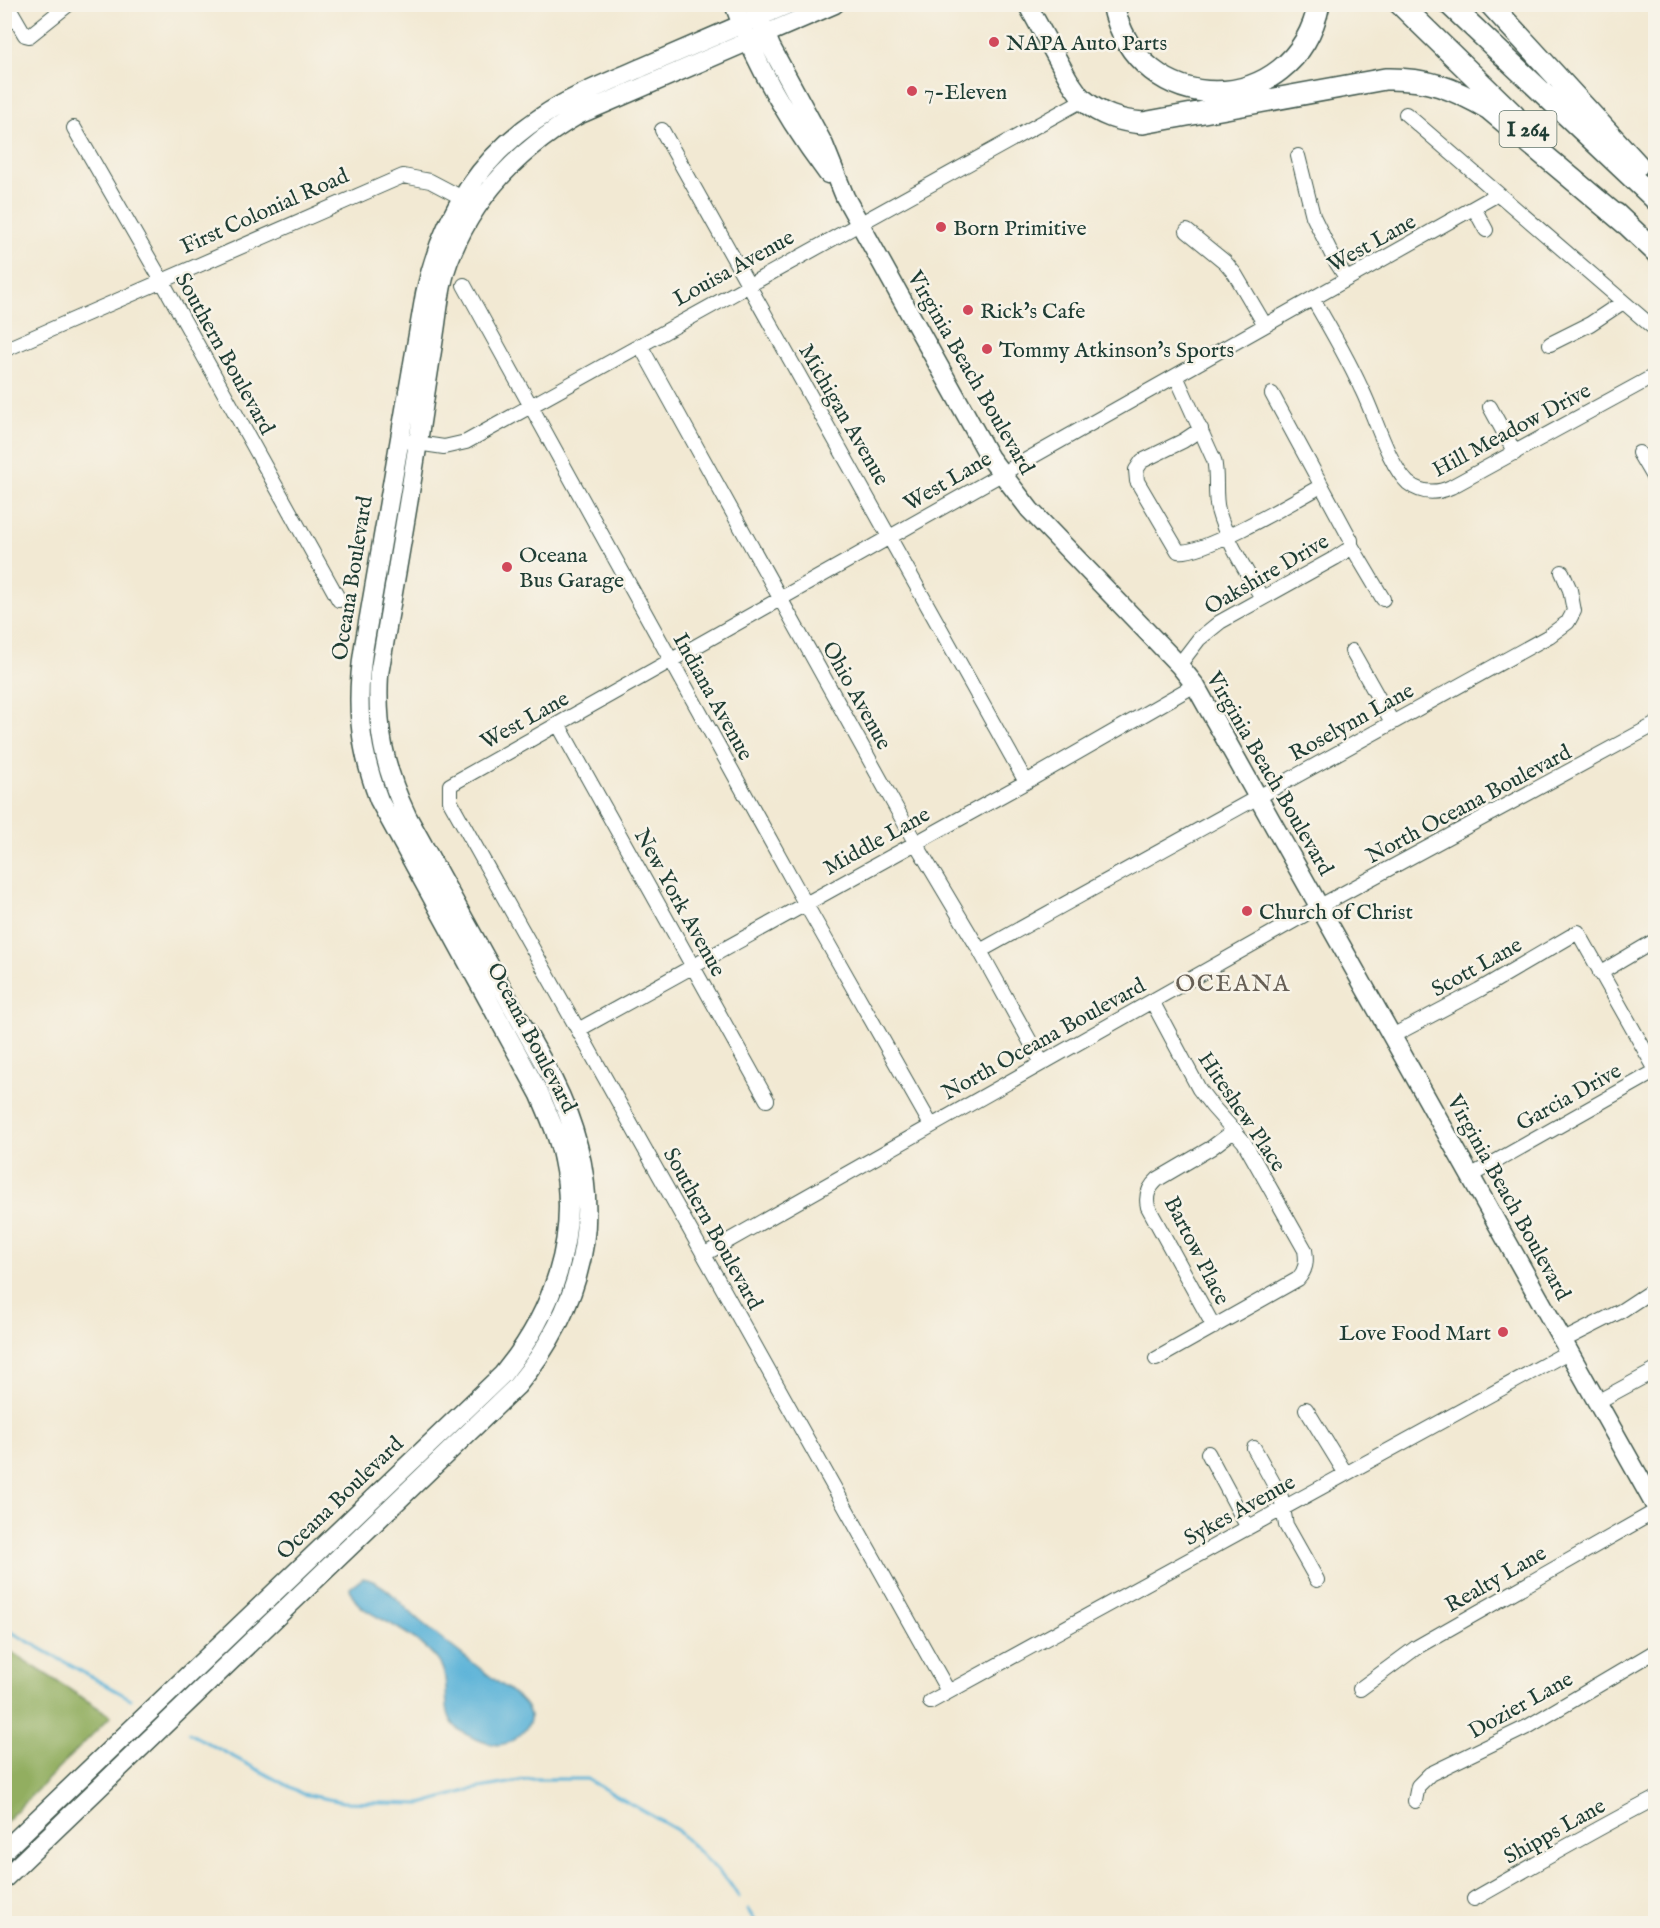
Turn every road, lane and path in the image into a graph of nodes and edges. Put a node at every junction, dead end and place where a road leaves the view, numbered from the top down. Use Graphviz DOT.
graph roads {
  1 [pos="7,4"];
  2 [pos="69,4"];
  3 [pos="734,4"];
  4 [pos="789,4"];
  5 [pos="835,4"];
  6 [pos="1027,4"];
  7 [pos="1113,4"];
  8 [pos="1319,4"];
  9 [pos="1400,4"];
  10 [pos="1449,4"];
  11 [pos="1490,4"];
  12 [pos="753,24"];
  13 [pos="1083,100"];
  14 [pos="1406,114"];
  15 [pos="74,128"];
  16 [pos="662,130"];
  17 [pos="1298,156"];
  18 [pos="1656,186"];
  19 [pos="1498,195"];
  20 [pos="1656,200"];
  21 [pos="469,201"];
  22 [pos="1474,208"];
  23 [pos="1626,224"];
  24 [pos="860,225"];
  25 [pos="1486,230"];
  26 [pos="1187,231"];
  27 [pos="1656,252"];
  28 [pos="1347,279"];
  29 [pos="162,281"];
  30 [pos="464,285"];
  31 [pos="748,286"];
  32 [pos="1312,299"];
  33 [pos="1623,302"];
  34 [pos="1265,326"];
  35 [pos="1656,330"];
  36 [pos="1550,344"];
  37 [pos="640,345"];
  38 [pos="4,350"];
  39 [pos="1656,375"];
  40 [pos="1176,376"];
  41 [pos="1272,394"];
  42 [pos="530,406"];
  43 [pos="1490,406"];
  44 [pos="1201,429"];
  45 [pos="399,439"];
  46 [pos="418,444"];
  47 [pos="1515,453"];
  48 [pos="1639,453"];
  49 [pos="1000,474"];
  50 [pos="1656,482"];
  51 [pos="1321,486"];
  52 [pos="1229,535"];
  53 [pos="890,537"];
  54 [pos="1351,545"];
  55 [pos="1562,572"];
  56 [pos="1262,598"];
  57 [pos="780,599"];
  58 [pos="1383,599"];
  59 [pos="339,600"];
  60 [pos="1352,651"];
  61 [pos="671,661"];
  62 [pos="1179,665"];
  63 [pos="1195,685"];
  64 [pos="1392,722"];
  65 [pos="558,724"];
  66 [pos="1656,724"];
  67 [pos="1026,782"];
  68 [pos="450,785"];
  69 [pos="1258,797"];
  70 [pos="915,842"];
  71 [pos="805,903"];
  72 [pos="1320,906"];
  73 [pos="1656,940"];
  74 [pos="980,951"];
  75 [pos="694,967"];
  76 [pos="1600,973"];
  77 [pos="1152,1001"];
  78 [pos="578,1030"];
  79 [pos="1392,1036"];
  80 [pos="1042,1063"];
  81 [pos="1656,1071"];
  82 [pos="767,1100"];
  83 [pos="931,1125"];
  84 [pos="1235,1130"];
  85 [pos="1470,1176"];
  86 [pos="705,1254"];
  87 [pos="569,1273"];
  88 [pos="1656,1288"];
  89 [pos="1214,1327"];
  90 [pos="1565,1346"];
  91 [pos="1156,1359"];
  92 [pos="1656,1370"];
  93 [pos="1597,1402"];
  94 [pos="1306,1409"];
  95 [pos="1254,1448"];
  96 [pos="1208,1453"];
  97 [pos="1346,1474"];
  98 [pos="1656,1507"];
  99 [pos="1283,1508"];
  100 [pos="1656,1511"];
  101 [pos="354,1517"];
  102 [pos="1248,1528"];
  103 [pos="366,1532"];
  104 [pos="1317,1580"];
  105 [pos="1656,1651"];
  106 [pos="1360,1689"];
  107 [pos="948,1690"];
  108 [pos="930,1702"];
  109 [pos="1656,1798"];
  110 [pos="1414,1801"];
  111 [pos="4,1851"];
  112 [pos="4,1879"];
  113 [pos="1474,1899"];
  1 -- 2 [label="street"];
  3 -- 12 [label="main road, Virginia Beach Boulevard"];
  4 -- 12 [label="main road"];
  5 -- 12 [label="main road"];
  6 -- 13 [label="main road"];
  7 -- 8 [label="highway"];
  9 -- 23 [label="highway, I 264"];
  10 -- 20 [label="highway, I 264"];
  11 -- 18 [label="highway"];
  12 -- 21 [label="main road"];
  12 -- 24 [label="main road, Virginia Beach Boulevard"];
  13 -- 23 [label="highway"];
  13 -- 24 [label="street, Louisa Avenue"];
  14 -- 19 [label="street"];
  15 -- 29 [label="street, Southern Boulevard"];
  16 -- 31 [label="street, Michigan Avenue"];
  17 -- 28 [label="street"];
  19 -- 22 [label="street, West Lane"];
  19 -- 33 [label="street"];
  21 -- 29 [label="street, First Colonial Road"];
  21 -- 45 [label="main road, Oceana Boulevard"];
  21 -- 46 [label="main road, Oceana Boulevard"];
  22 -- 25 [label="street"];
  22 -- 28 [label="street, West Lane"];
  23 -- 27 [label="highway, I 264"];
  24 -- 31 [label="street, Louisa Avenue"];
  24 -- 49 [label="main road, Virginia Beach Boulevard"];
  26 -- 34 [label="street"];
  28 -- 32 [label="street, West Lane"];
  29 -- 38 [label="street, First Colonial Road"];
  29 -- 59 [label="street, Southern Boulevard"];
  30 -- 42 [label="street, Indiana Avenue"];
  31 -- 37 [label="street, Louisa Avenue"];
  31 -- 53 [label="street, Michigan Avenue"];
  32 -- 34 [label="street, West Lane"];
  32 -- 47 [label="street, Hill Meadow Drive"];
  33 -- 35 [label="street"];
  33 -- 36 [label="street"];
  34 -- 40 [label="street, West Lane"];
  37 -- 42 [label="street, Louisa Avenue"];
  37 -- 57 [label="street, Ohio Avenue"];
  39 -- 47 [label="street, Hill Meadow Drive"];
  40 -- 44 [label="street"];
  40 -- 49 [label="street, West Lane"];
  41 -- 51 [label="street"];
  42 -- 46 [label="street, Louisa Avenue"];
  42 -- 61 [label="street, Indiana Avenue"];
  43 -- 47 [label="street"];
  44 -- 52 [label="street"];
  44 -- 52 [label="street"];
  45 -- 46 [label="street, Louisa Avenue"];
  45 -- 87 [label="main road, Oceana Boulevard"];
  46 -- 87 [label="main road, Oceana Boulevard"];
  48 -- 50 [label="street"];
  49 -- 53 [label="street, West Lane"];
  49 -- 62 [label="main road, Virginia Beach Boulevard"];
  51 -- 52 [label="street"];
  51 -- 54 [label="street"];
  52 -- 56 [label="street"];
  53 -- 57 [label="street, West Lane"];
  53 -- 67 [label="street, Michigan Avenue"];
  54 -- 56 [label="street, Oakshire Drive"];
  54 -- 58 [label="street"];
  55 -- 64 [label="street, Roselynn Lane"];
  56 -- 62 [label="street, Oakshire Drive"];
  57 -- 61 [label="street, West Lane"];
  57 -- 70 [label="street, Ohio Avenue"];
  60 -- 64 [label="street"];
  61 -- 65 [label="street, West Lane"];
  61 -- 71 [label="street, Indiana Avenue"];
  62 -- 63 [label="main road, Virginia Beach Boulevard"];
  63 -- 67 [label="street, Middle Lane"];
  63 -- 69 [label="main road, Virginia Beach Boulevard"];
  64 -- 69 [label="street, Roselynn Lane"];
  65 -- 68 [label="street, West Lane"];
  65 -- 75 [label="street, New York Avenue"];
  66 -- 72 [label="street, North Oceana Boulevard"];
  67 -- 70 [label="street, Middle Lane"];
  68 -- 78 [label="street, Southern Boulevard"];
  69 -- 72 [label="main road, Virginia Beach Boulevard"];
  69 -- 74 [label="street, Roselynn Lane"];
  70 -- 71 [label="street, Middle Lane"];
  70 -- 74 [label="street, Ohio Avenue"];
  71 -- 75 [label="street, Middle Lane"];
  71 -- 83 [label="street, Indiana Avenue"];
  72 -- 77 [label="street, North Oceana Boulevard"];
  72 -- 79 [label="main road, Virginia Beach Boulevard"];
  73 -- 76 [label="street"];
  74 -- 80 [label="street, Ohio Avenue"];
  75 -- 78 [label="street, Middle Lane"];
  75 -- 82 [label="street, New York Avenue"];
  76 -- 79 [label="street, Scott Lane"];
  76 -- 81 [label="street"];
  77 -- 80 [label="street, North Oceana Boulevard"];
  77 -- 84 [label="street, Hiteshew Place"];
  78 -- 86 [label="street, Southern Boulevard"];
  79 -- 85 [label="main road, Virginia Beach Boulevard"];
  80 -- 83 [label="street, North Oceana Boulevard"];
  81 -- 85 [label="street, Garcia Drive"];
  83 -- 86 [label="street, North Oceana Boulevard"];
  84 -- 89 [label="street, Bartow Place"];
  84 -- 89 [label="street, Hiteshew Place"];
  85 -- 90 [label="main road, Virginia Beach Boulevard"];
  86 -- 107 [label="street, Southern Boulevard"];
  87 -- 101 [label="main road, Oceana Boulevard"];
  87 -- 103 [label="main road, Oceana Boulevard"];
  88 -- 90 [label="street, Sykes Avenue"];
  89 -- 91 [label="street"];
  90 -- 93 [label="main road, Virginia Beach Boulevard"];
  90 -- 97 [label="street, Sykes Avenue"];
  92 -- 93 [label="street"];
  93 -- 98 [label="main road, Virginia Beach Boulevard"];
  94 -- 97 [label="street"];
  95 -- 99 [label="street"];
  96 -- 102 [label="street"];
  97 -- 99 [label="street, Sykes Avenue"];
  99 -- 102 [label="street, Sykes Avenue"];
  99 -- 104 [label="street"];
  100 -- 106 [label="street, Realty Lane"];
  101 -- 103 [label="main road"];
  101 -- 111 [label="main road, Oceana Boulevard"];
  102 -- 107 [label="street, Sykes Avenue"];
  103 -- 112 [label="main road, Oceana Boulevard"];
  105 -- 110 [label="street, Dozier Lane"];
  107 -- 108 [label="street, Sykes Avenue"];
  109 -- 113 [label="street, Shipps Lane"];
}
